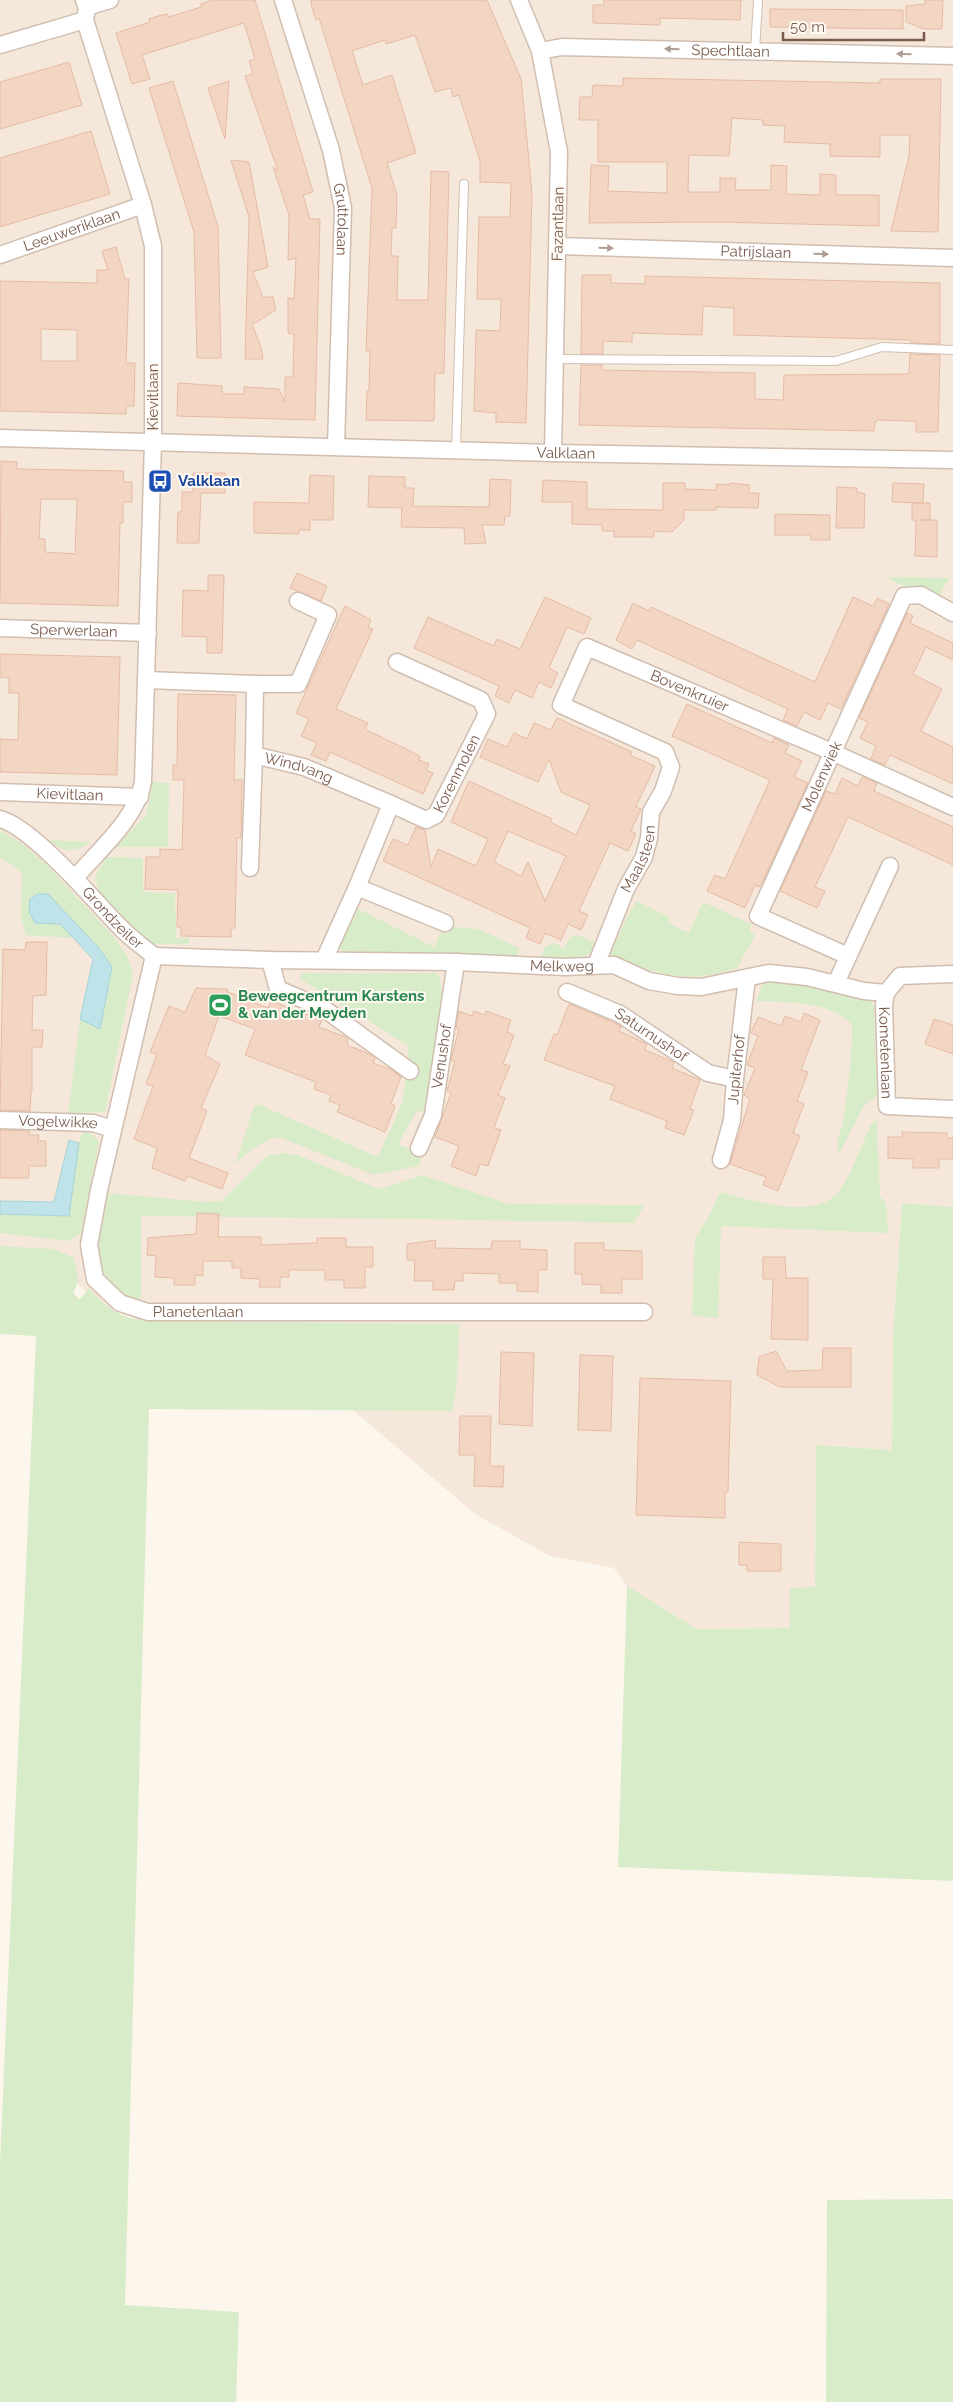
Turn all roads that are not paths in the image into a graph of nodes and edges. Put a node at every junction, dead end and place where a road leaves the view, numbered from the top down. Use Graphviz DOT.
graph roads {
  1 [pos="110,0"];
  2 [pos="284,0"];
  3 [pos="518,0"];
  4 [pos="758,0"];
  5 [pos="85,9"];
  6 [pos="0,45"];
  7 [pos="540,51"];
  8 [pos="755,51"];
  9 [pos="953,56"];
  10 [pos="464,184"];
  11 [pos="143,205"];
  12 [pos="558,246"];
  13 [pos="0,255"];
  14 [pos="953,258"];
  15 [pos="953,350"];
  16 [pos="555,359"];
  17 [pos="0,438"];
  18 [pos="153,442"];
  19 [pos="336,447"];
  20 [pos="456,450"];
  21 [pos="553,453"];
  22 [pos="953,460"];
  23 [pos="298,601"];
  24 [pos="953,613"];
  25 [pos="0,628"];
  26 [pos="148,633"];
  27 [pos="397,662"];
  28 [pos="146,680"];
  29 [pos="255,684"];
  30 [pos="664,752"];
  31 [pos="832,752"];
  32 [pos="254,756"];
  33 [pos="0,792"];
  34 [pos="140,797"];
  35 [pos="391,804"];
  36 [pos="953,807"];
  37 [pos="0,819"];
  38 [pos="890,866"];
  39 [pos="250,868"];
  40 [pos="75,878"];
  41 [pos="357,887"];
  42 [pos="445,923"];
  43 [pos="154,956"];
  44 [pos="848,956"];
  45 [pos="270,960"];
  46 [pos="324,960"];
  47 [pos="456,962"];
  48 [pos="596,965"];
  49 [pos="953,974"];
  50 [pos="747,978"];
  51 [pos="836,983"];
  52 [pos="567,992"];
  53 [pos="886,993"];
  54 [pos="410,1071"];
  55 [pos="735,1079"];
  56 [pos="953,1108"];
  57 [pos="0,1120"];
  58 [pos="113,1129"];
  59 [pos="420,1148"];
  60 [pos="722,1160"];
  61 [pos="644,1312"];
  1 -- 5 [label="street"];
  2 -- 19 [label="street, Gruttolaan"];
  3 -- 7 [label="street, Fazantlaan"];
  4 -- 8 [label="lane"];
  5 -- 6 [label="street"];
  5 -- 11 [label="street, Kievitlaan"];
  8 -- 7 [label="street, Spechtlaan, one-way"];
  7 -- 12 [label="street, Fazantlaan"];
  9 -- 8 [label="street, Spechtlaan, one-way"];
  10 -- 20 [label="lane"];
  11 -- 13 [label="street, Leeuweriklaan"];
  11 -- 18 [label="street, Kievitlaan"];
  12 -- 14 [label="street, Patrijslaan, one-way"];
  12 -- 16 [label="street, Fazantlaan"];
  15 -- 16 [label="lane"];
  16 -- 21 [label="street, Fazantlaan"];
  17 -- 18 [label="street, Valklaan"];
  18 -- 19 [label="street, Valklaan"];
  18 -- 26 [label="street, Kievitlaan"];
  19 -- 20 [label="street, Valklaan"];
  20 -- 21 [label="street, Valklaan"];
  21 -- 22 [label="street, Valklaan"];
  23 -- 29 [label="street"];
  24 -- 31 [label="street, Molenwiek"];
  25 -- 26 [label="street, Sperwerlaan"];
  26 -- 28 [label="street, Kievitlaan"];
  27 -- 35 [label="street, Korenmolen"];
  28 -- 29 [label="street"];
  28 -- 34 [label="street, Kievitlaan"];
  29 -- 32 [label="street, Windvang"];
  30 -- 31 [label="street, Bovenkruier"];
  30 -- 48 [label="street, Maalsteen"];
  31 -- 36 [label="street, Bovenkruier"];
  31 -- 44 [label="street, Molenwiek"];
  32 -- 35 [label="street, Windvang"];
  32 -- 39 [label="street"];
  33 -- 34 [label="street, Kievitlaan"];
  34 -- 40 [label="street, Kievitlaan"];
  35 -- 41 [label="street"];
  37 -- 40 [label="street, Grondzeiler"];
  38 -- 44 [label="street"];
  40 -- 43 [label="street, Grondzeiler"];
  41 -- 42 [label="street"];
  41 -- 46 [label="street"];
  43 -- 45 [label="street, Melkweg"];
  43 -- 58 [label="street, Planetenlaan"];
  44 -- 51 [label="street"];
  45 -- 46 [label="street, Melkweg"];
  45 -- 54 [label="street"];
  46 -- 47 [label="street, Melkweg"];
  47 -- 48 [label="street, Melkweg"];
  47 -- 59 [label="street, Venushof"];
  48 -- 50 [label="street, Melkweg"];
  49 -- 53 [label="street"];
  50 -- 51 [label="street, Melkweg"];
  50 -- 55 [label="street, Jupiterhof"];
  51 -- 53 [label="street, Melkweg"];
  52 -- 55 [label="street, Saturnushof"];
  53 -- 56 [label="street, Kometenlaan"];
  55 -- 60 [label="street, Jupiterhof"];
  57 -- 58 [label="street, Vogelwikke"];
  58 -- 61 [label="street, Planetenlaan"];
}
